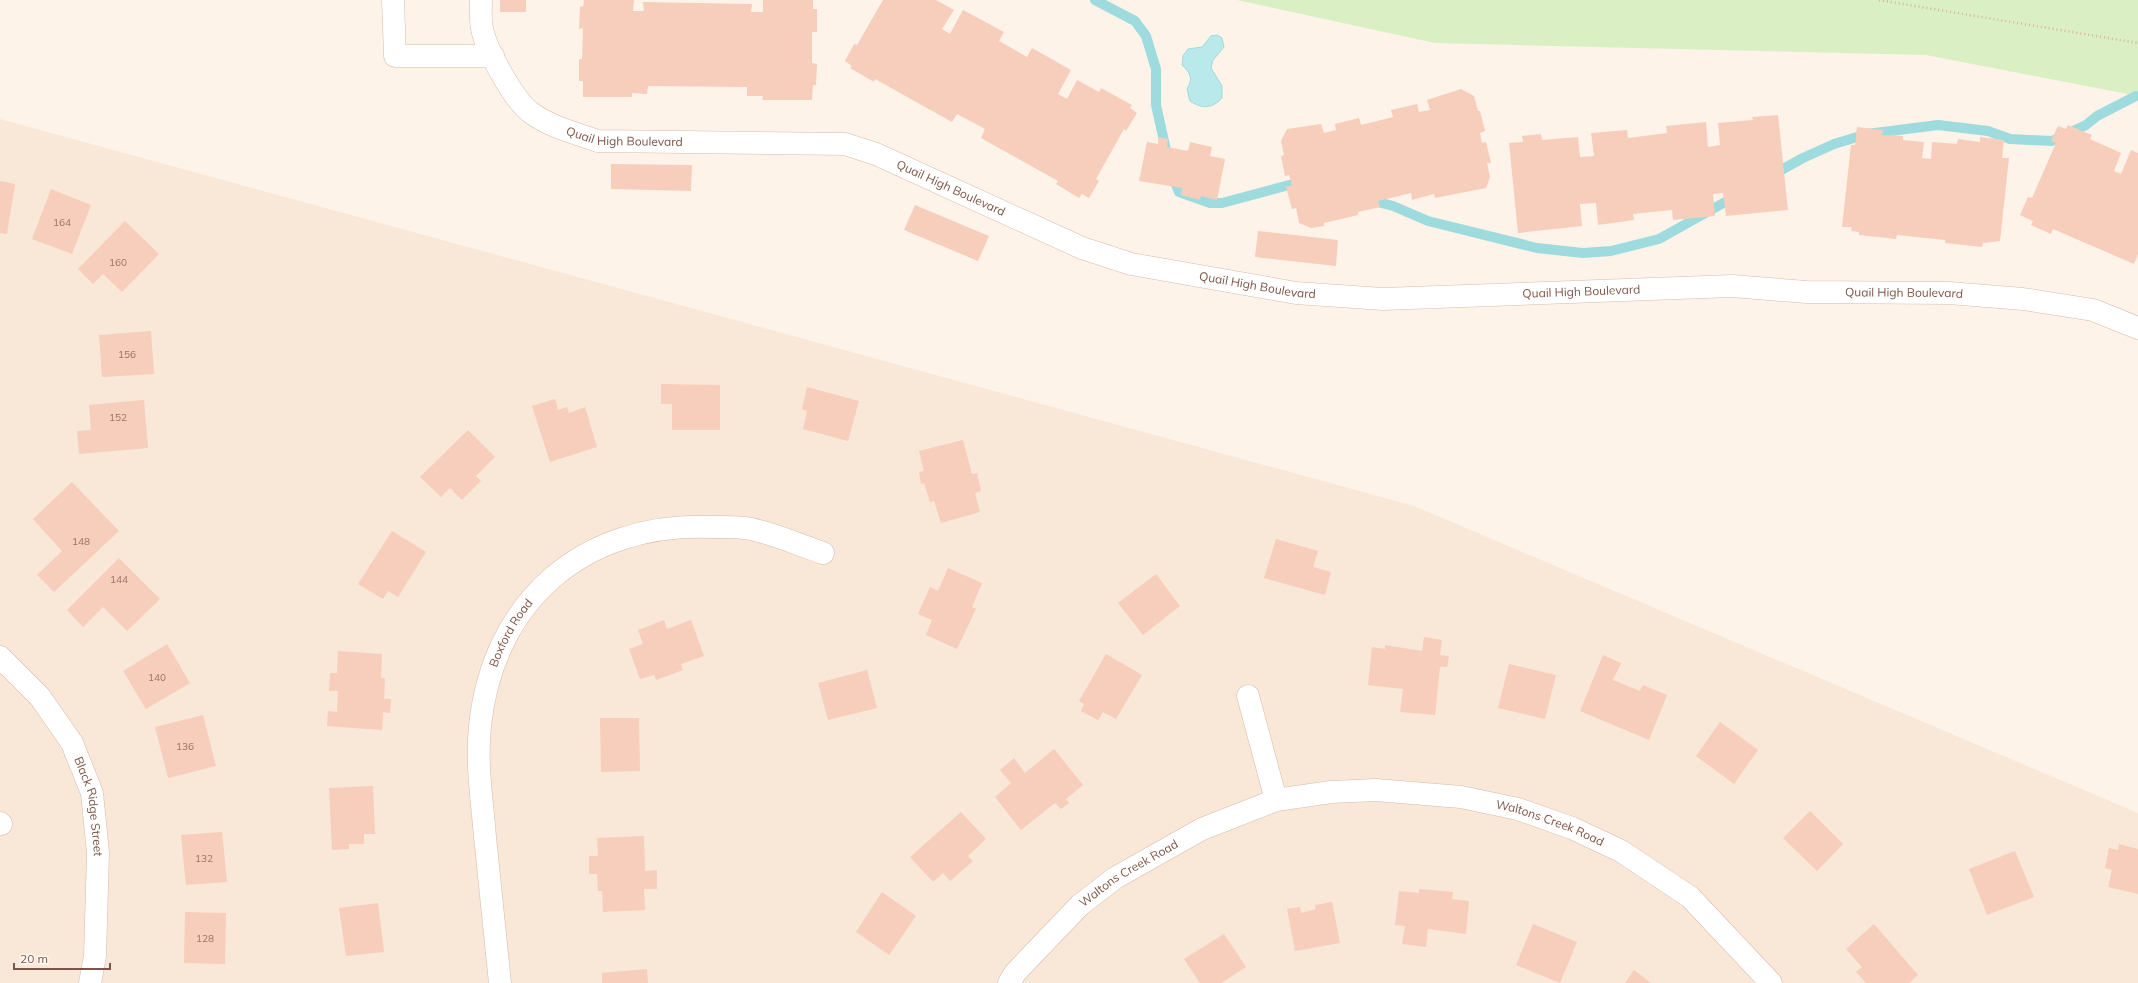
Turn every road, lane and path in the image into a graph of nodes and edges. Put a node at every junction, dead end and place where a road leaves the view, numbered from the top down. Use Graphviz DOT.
graph roads {
  1 [pos="393,0"];
  2 [pos="481,0"];
  3 [pos="1879,0"];
  4 [pos="2138,43"];
  5 [pos="493,56"];
  6 [pos="2138,328"];
  7 [pos="823,553"];
  8 [pos="0,657"];
  9 [pos="1248,696"];
  10 [pos="1276,800"];
  11 [pos="90,983"];
  12 [pos="500,983"];
  13 [pos="1009,983"];
  14 [pos="1772,983"];
  1 -- 5 [label="street"];
  2 -- 5 [label="street, Quail High Boulevard"];
  3 -- 4 [label="path"];
  5 -- 6 [label="street, Quail High Boulevard"];
  7 -- 12 [label="street, Boxford Road"];
  8 -- 11 [label="street, Black Ridge Street"];
  9 -- 10 [label="street"];
  10 -- 13 [label="street, Waltons Creek Road"];
  10 -- 14 [label="street, Waltons Creek Road"];
}
